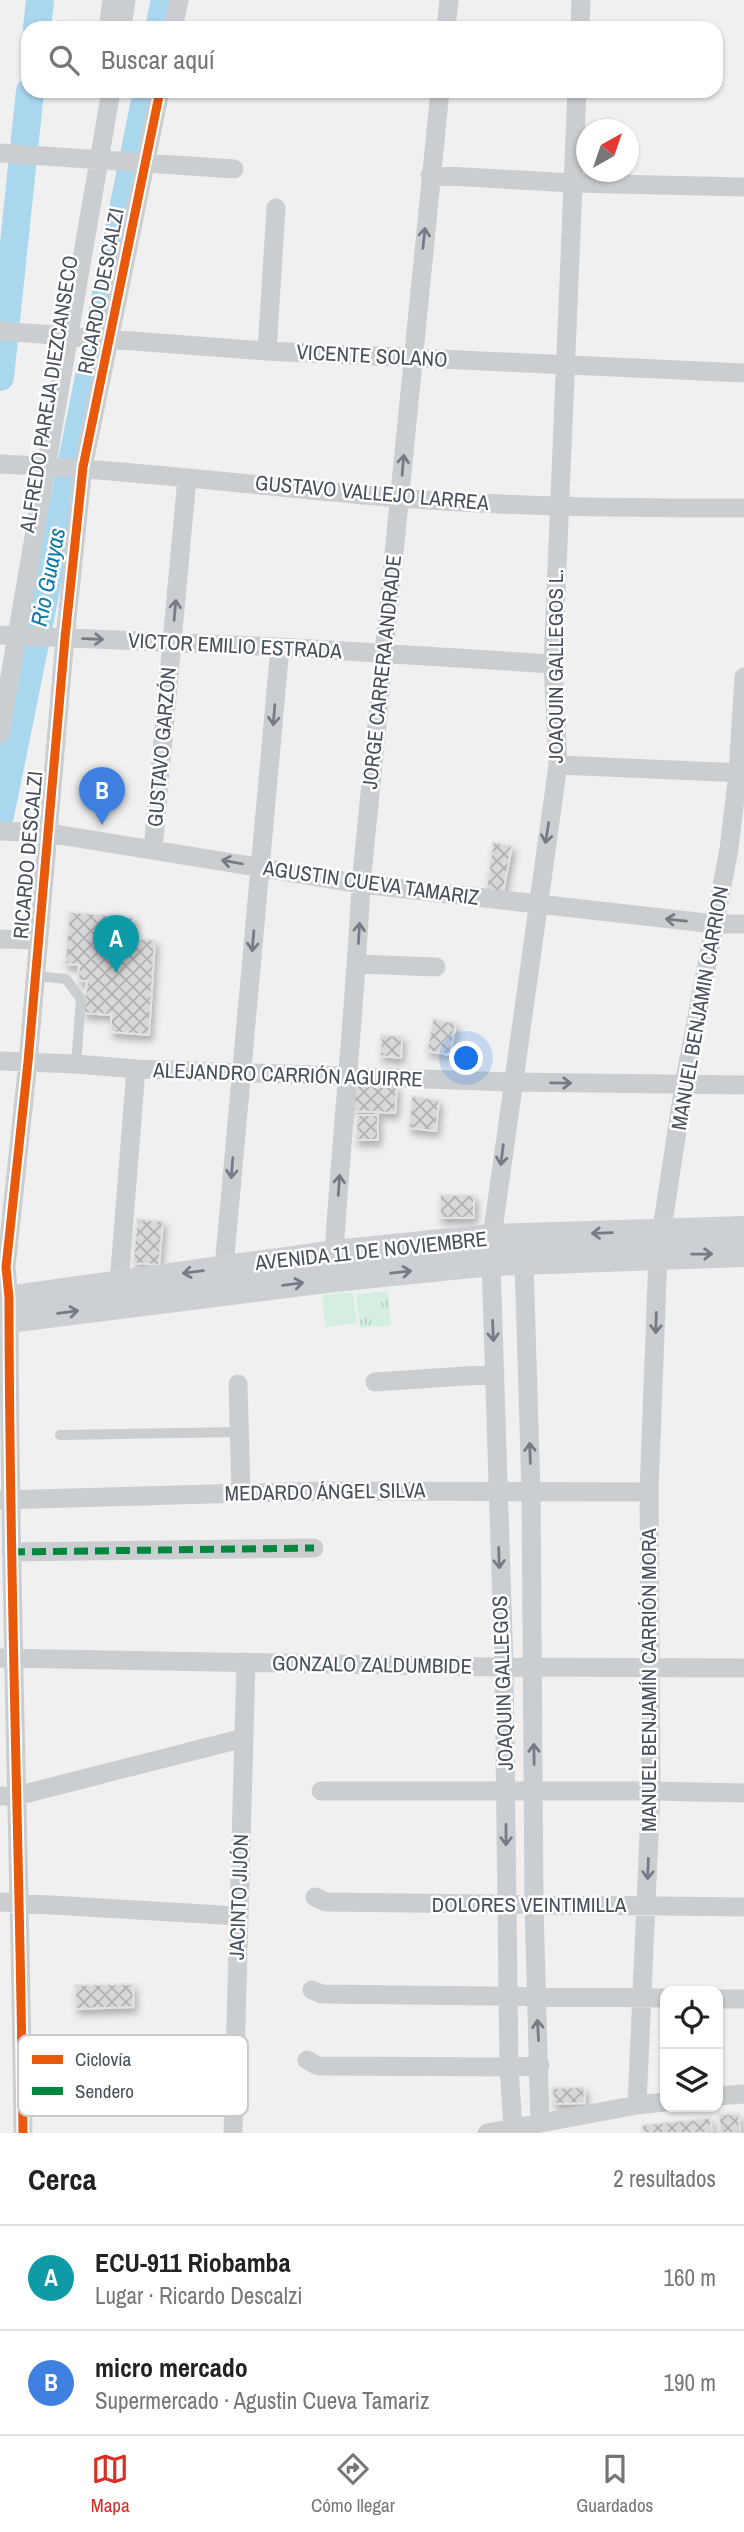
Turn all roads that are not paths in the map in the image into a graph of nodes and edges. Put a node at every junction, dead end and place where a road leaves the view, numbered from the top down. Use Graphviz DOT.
graph roads {
  1 [pos="112,0"];
  2 [pos="127,0"];
  3 [pos="179,0"];
  4 [pos="449,0"];
  5 [pos="581,0"];
  6 [pos="109,21"];
  7 [pos="123,21"];
  8 [pos="174,21"];
  9 [pos="447,21"];
  10 [pos="580,21"];
  11 [pos="96,98"];
  12 [pos="110,98"];
  13 [pos="159,98"];
  14 [pos="438,98"];
  15 [pos="577,98"];
  16 [pos="0,153"];
  17 [pos="145,163"];
  18 [pos="234,169"];
  19 [pos="430,175"];
  20 [pos="573,183"];
  21 [pos="744,187"];
  22 [pos="276,208"];
  23 [pos="0,331"];
  24 [pos="109,338"];
  25 [pos="267,351"];
  26 [pos="413,358"];
  27 [pos="565,364"];
  28 [pos="744,373"];
  29 [pos="0,464"];
  30 [pos="83,467"];
  31 [pos="187,478"];
  32 [pos="400,498"];
  33 [pos="558,507"];
  34 [pos="744,508"];
  35 [pos="0,635"];
  36 [pos="65,638"];
  37 [pos="172,642"];
  38 [pos="280,647"];
  39 [pos="384,654"];
  40 [pos="554,664"];
  41 [pos="744,677"];
  42 [pos="0,696"];
  43 [pos="0,734"];
  44 [pos="558,765"];
  45 [pos="741,773"];
  46 [pos="0,831"];
  47 [pos="48,833"];
  48 [pos="153,849"];
  49 [pos="260,867"];
  50 [pos="361,884"];
  51 [pos="536,905"];
  52 [pos="744,923"];
  53 [pos="715,924"];
  54 [pos="0,939"];
  55 [pos="38,940"];
  56 [pos="357,964"];
  57 [pos="436,967"];
  58 [pos="35,976"];
  59 [pos="0,1061"];
  60 [pos="28,1062"];
  61 [pos="76,1064"];
  62 [pos="136,1069"];
  63 [pos="240,1073"];
  64 [pos="346,1077"];
  65 [pos="512,1082"];
  66 [pos="684,1085"];
  67 [pos="744,1085"];
  68 [pos="8,1172"];
  69 [pos="744,1228"];
  70 [pos="660,1243"];
  71 [pos="491,1250"];
  72 [pos="334,1253"];
  73 [pos="744,1254"];
  74 [pos="524,1262"];
  75 [pos="224,1267"];
  76 [pos="119,1283"];
  77 [pos="5,1310"];
  78 [pos="495,1374"];
  79 [pos="375,1382"];
  80 [pos="238,1384"];
  81 [pos="239,1432"];
  82 [pos="60,1435"];
  83 [pos="497,1491"];
  84 [pos="531,1491"];
  85 [pos="649,1492"];
  86 [pos="241,1493"];
  87 [pos="5,1500"];
  88 [pos="314,1548"];
  89 [pos="11,1552"];
  90 [pos="7,1658"];
  91 [pos="246,1662"];
  92 [pos="651,1666"];
  93 [pos="504,1667"];
  94 [pos="533,1667"];
  95 [pos="744,1668"];
  96 [pos="244,1738"];
  97 [pos="321,1791"];
  98 [pos="506,1791"];
  99 [pos="535,1791"];
  100 [pos="651,1791"];
  101 [pos="744,1793"];
  102 [pos="8,1796"];
  103 [pos="315,1897"];
  104 [pos="0,1902"];
  105 [pos="20,1905"];
  106 [pos="507,1906"];
  107 [pos="534,1906"];
  108 [pos="647,1906"];
  109 [pos="744,1907"];
  110 [pos="239,1916"];
  111 [pos="312,1990"];
  112 [pos="508,1998"];
  113 [pos="537,1998"];
  114 [pos="642,1998"];
  115 [pos="660,1998"];
  116 [pos="723,1999"];
  117 [pos="744,2000"];
  118 [pos="22,2035"];
  119 [pos="236,2035"];
  120 [pos="307,2060"];
  121 [pos="540,2065"];
  122 [pos="509,2067"];
  123 [pos="744,2094"];
  124 [pos="723,2096"];
  125 [pos="660,2103"];
  126 [pos="637,2105"];
  127 [pos="540,2123"];
  128 [pos="513,2129"];
  129 [pos="488,2133"];
  1 -- 6 [label="street"];
  2 -- 7 [label="street"];
  3 -- 8 [label="street"];
  4 -- 9 [label="street"];
  5 -- 10 [label="street"];
  11 -- 42 [label="street, ALFREDO PAREJA DIEZCANSECO"];
  12 -- 43 [label="street"];
  13 -- 17 [label="street, RICARDO DESCALZI"];
  14 -- 19 [label="street, JORGE CARRERA ANDRADE"];
  15 -- 20 [label="street, JOAQUIN GALLEGOS L."];
  16 -- 17 [label="street"];
  17 -- 18 [label="street"];
  17 -- 24 [label="street, RICARDO DESCALZI"];
  19 -- 20 [label="street"];
  26 -- 19 [label="street, JORGE CARRERA ANDRADE, one-way"];
  20 -- 21 [label="street"];
  20 -- 27 [label="street, JOAQUIN GALLEGOS L."];
  22 -- 25 [label="street"];
  23 -- 24 [label="street, VICENTE SOLANO"];
  24 -- 25 [label="street, VICENTE SOLANO"];
  24 -- 30 [label="street, RICARDO DESCALZI"];
  25 -- 26 [label="street, VICENTE SOLANO"];
  26 -- 27 [label="street, VICENTE SOLANO"];
  32 -- 26 [label="street, JORGE CARRERA ANDRADE, one-way"];
  27 -- 28 [label="street, VICENTE SOLANO"];
  27 -- 33 [label="street, JOAQUIN GALLEGOS L."];
  29 -- 30 [label="street, GUSTAVO VALLEJO LARREA"];
  30 -- 31 [label="street, GUSTAVO VALLEJO LARREA"];
  30 -- 36 [label="street, RICARDO DESCALZI"];
  31 -- 32 [label="street, GUSTAVO VALLEJO LARREA"];
  37 -- 31 [label="street, GUSTAVO GARZÓN, one-way"];
  32 -- 33 [label="street, GUSTAVO VALLEJO LARREA"];
  32 -- 39 [label="street, JORGE CARRERA ANDRADE"];
  33 -- 34 [label="street, GUSTAVO VALLEJO LARREA"];
  33 -- 40 [label="street, JOAQUIN GALLEGOS L."];
  35 -- 36 [label="street, VICTOR EMILIO ESTRADA"];
  36 -- 37 [label="street, VICTOR EMILIO ESTRADA, one-way"];
  36 -- 47 [label="street, RICARDO DESCALZI"];
  37 -- 38 [label="street, VICTOR EMILIO ESTRADA"];
  37 -- 48 [label="street, GUSTAVO GARZÓN"];
  38 -- 39 [label="street, VICTOR EMILIO ESTRADA"];
  38 -- 49 [label="street, one-way"];
  39 -- 40 [label="street, VICTOR EMILIO ESTRADA"];
  39 -- 50 [label="street, JORGE CARRERA ANDRADE"];
  40 -- 44 [label="street, JOAQUIN GALLEGOS L."];
  41 -- 45 [label="street, MANUEL BENJAMIN CARRION"];
  44 -- 45 [label="street"];
  44 -- 51 [label="street, JOAQUIN GALLEGOS L., one-way"];
  45 -- 53 [label="street, MANUEL BENJAMIN CARRION"];
  46 -- 47 [label="street, AGUSTIN CUEVA TAMARIZ"];
  47 -- 48 [label="street, AGUSTIN CUEVA TAMARIZ"];
  47 -- 55 [label="street, RICARDO DESCALZI"];
  49 -- 48 [label="street, AGUSTIN CUEVA TAMARIZ, one-way"];
  49 -- 50 [label="street, AGUSTIN CUEVA TAMARIZ"];
  49 -- 63 [label="street, one-way"];
  50 -- 51 [label="street, AGUSTIN CUEVA TAMARIZ"];
  56 -- 50 [label="street, JORGE CARRERA ANDRADE, one-way"];
  53 -- 51 [label="street, AGUSTIN CUEVA TAMARIZ, one-way"];
  51 -- 65 [label="street, JOAQUIN GALLEGOS L."];
  52 -- 53 [label="street, AGUSTIN CUEVA TAMARIZ"];
  53 -- 66 [label="street, MANUEL BENJAMIN CARRION"];
  54 -- 55 [label="street"];
  55 -- 58 [label="street, RICARDO DESCALZI"];
  56 -- 57 [label="street"];
  56 -- 64 [label="street, JORGE CARRERA ANDRADE"];
  58 -- 60 [label="street, RICARDO DESCALZI"];
  58 -- 61 [label="lane"];
  59 -- 60 [label="street, ALEJANDRO CARRIÓN AGUIRRE"];
  60 -- 61 [label="street, ALEJANDRO CARRIÓN AGUIRRE"];
  60 -- 68 [label="street, RICARDO DESCALZI"];
  61 -- 62 [label="street, ALEJANDRO CARRIÓN AGUIRRE"];
  62 -- 63 [label="street, ALEJANDRO CARRIÓN AGUIRRE"];
  62 -- 76 [label="street"];
  63 -- 64 [label="street, ALEJANDRO CARRIÓN AGUIRRE"];
  63 -- 75 [label="street, one-way"];
  64 -- 65 [label="street, ALEJANDRO CARRIÓN AGUIRRE"];
  72 -- 64 [label="street, JORGE CARRERA ANDRADE, one-way"];
  65 -- 66 [label="street, ALEJANDRO CARRIÓN AGUIRRE, one-way"];
  65 -- 71 [label="street, JOAQUIN GALLEGOS L., one-way"];
  66 -- 67 [label="street, ALEJANDRO CARRIÓN AGUIRRE"];
  66 -- 70 [label="street, MANUEL BENJAMIN CARRION"];
  68 -- 77 [label="street, RICARDO DESCALZI"];
  69 -- 70 [label="street, AVENIDA 11 DE NOVIEMBRE"];
  70 -- 71 [label="street, AVENIDA 11 DE NOVIEMBRE, one-way"];
  70 -- 73 [label="street, AVENIDA 11 DE NOVIEMBRE, one-way"];
  70 -- 74 [label="street, AVENIDA 11 DE NOVIEMBRE"];
  70 -- 85 [label="street, MANUEL BENJAMÍN CARRIÓN MORA, one-way"];
  71 -- 72 [label="street, AVENIDA 11 DE NOVIEMBRE"];
  71 -- 74 [label="street, AVENIDA 11 DE NOVIEMBRE"];
  77 -- 71 [label="street, AVENIDA 11 DE NOVIEMBRE, one-way"];
  71 -- 78 [label="street, JOAQUIN GALLEGOS, one-way"];
  72 -- 75 [label="street, AVENIDA 11 DE NOVIEMBRE"];
  84 -- 74 [label="street, one-way"];
  75 -- 76 [label="street, AVENIDA 11 DE NOVIEMBRE, one-way"];
  76 -- 77 [label="street, AVENIDA 11 DE NOVIEMBRE"];
  77 -- 87 [label="street, RICARDO DESCALZI"];
  78 -- 79 [label="street"];
  78 -- 83 [label="street, JOAQUIN GALLEGOS"];
  80 -- 81 [label="street"];
  81 -- 82 [label="lane"];
  81 -- 86 [label="street"];
  83 -- 84 [label="street, MEDARDO ÁNGEL SILVA"];
  83 -- 86 [label="street, MEDARDO ÁNGEL SILVA"];
  83 -- 93 [label="street, JOAQUIN GALLEGOS, one-way"];
  84 -- 85 [label="street, MEDARDO ÁNGEL SILVA"];
  84 -- 94 [label="street"];
  85 -- 92 [label="street, MANUEL BENJAMÍN CARRIÓN MORA"];
  86 -- 87 [label="street, MEDARDO ÁNGEL SILVA"];
  87 -- 89 [label="street, RICARDO DESCALZI"];
  88 -- 89 [label="street"];
  89 -- 90 [label="street, RICARDO DESCALZI"];
  90 -- 91 [label="street, GONZALO ZALDUMBIDE"];
  90 -- 102 [label="street, RICARDO DESCALZI"];
  91 -- 93 [label="street, GONZALO ZALDUMBIDE"];
  91 -- 96 [label="street, JACINTO JIJÓN"];
  92 -- 94 [label="street, GONZALO ZALDUMBIDE"];
  92 -- 95 [label="street, GONZALO ZALDUMBIDE"];
  92 -- 100 [label="street, MANUEL BENJAMÍN CARRIÓN MORA"];
  93 -- 94 [label="street, GONZALO ZALDUMBIDE"];
  93 -- 98 [label="street, JOAQUIN GALLEGOS"];
  99 -- 94 [label="street, one-way"];
  96 -- 102 [label="street"];
  96 -- 110 [label="street, JACINTO JIJÓN"];
  97 -- 98 [label="street"];
  98 -- 99 [label="street"];
  98 -- 106 [label="street, JOAQUIN GALLEGOS, one-way"];
  99 -- 100 [label="street"];
  99 -- 107 [label="street"];
  100 -- 101 [label="street"];
  100 -- 108 [label="street, MANUEL BENJAMÍN CARRIÓN MORA, one-way"];
  102 -- 105 [label="street, RICARDO DESCALZI"];
  103 -- 106 [label="street, DOLORES VEINTIMILLA"];
  104 -- 105 [label="street"];
  105 -- 110 [label="street"];
  105 -- 118 [label="street, RICARDO DESCALZI"];
  106 -- 107 [label="street, DOLORES VEINTIMILLA"];
  106 -- 112 [label="street, JOAQUIN GALLEGOS"];
  107 -- 108 [label="street, DOLORES VEINTIMILLA"];
  107 -- 113 [label="street"];
  108 -- 109 [label="street, DOLORES VEINTIMILLA"];
  108 -- 114 [label="street, MANUEL BENJAMÍN CARRIÓN MORA"];
  110 -- 119 [label="street, JACINTO JIJÓN"];
  111 -- 112 [label="street"];
  112 -- 113 [label="street"];
  112 -- 122 [label="street, JOAQUIN GALLEGOS"];
  113 -- 114 [label="street"];
  121 -- 113 [label="street, one-way"];
  114 -- 115 [label="street"];
  114 -- 126 [label="street, MANUEL BENJAMÍN CARRIÓN MORA"];
  116 -- 117 [label="street"];
  120 -- 122 [label="street"];
  121 -- 122 [label="street"];
  121 -- 127 [label="street"];
  122 -- 128 [label="street, JOAQUIN GALLEGOS"];
  123 -- 124 [label="street"];
  125 -- 126 [label="street"];
  126 -- 127 [label="street"];
  127 -- 128 [label="street"];
  128 -- 129 [label="street"];
}
